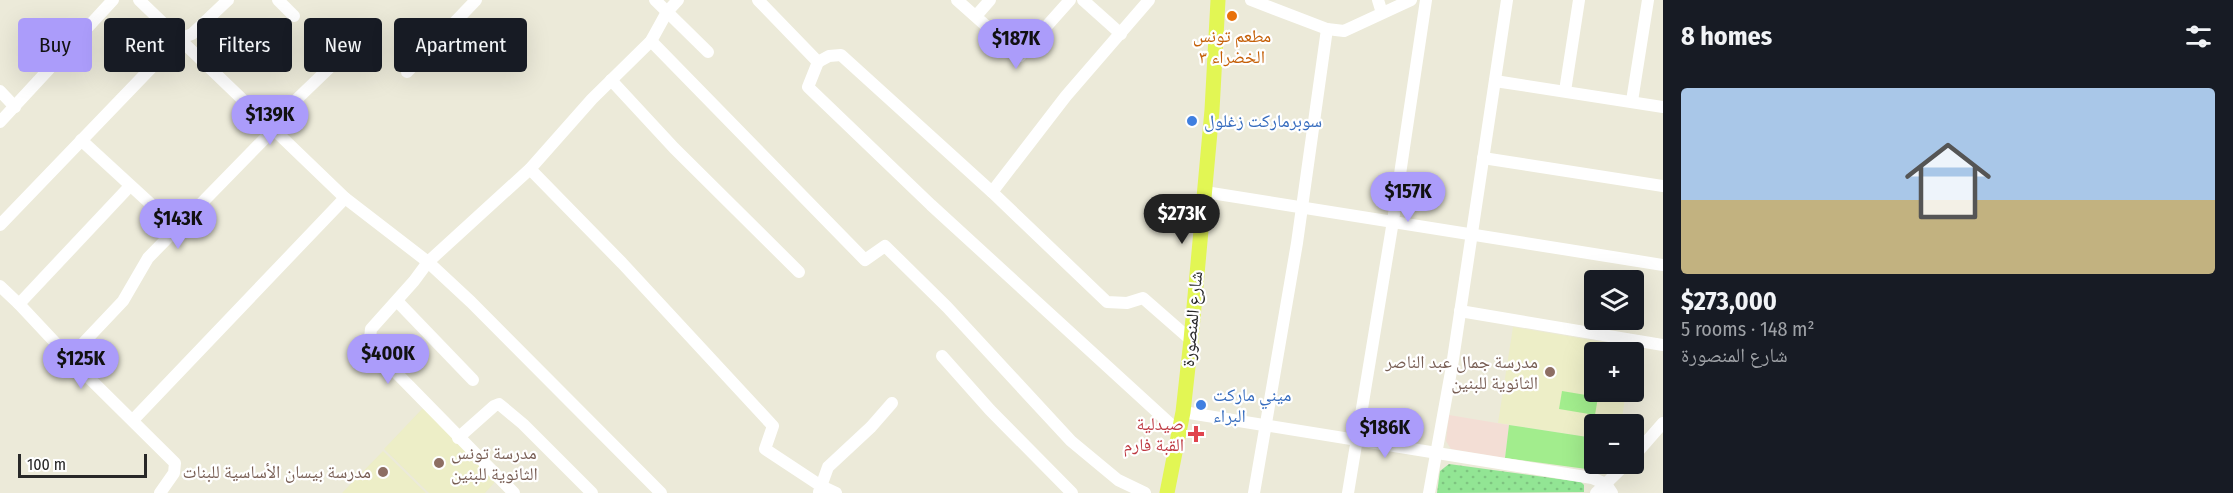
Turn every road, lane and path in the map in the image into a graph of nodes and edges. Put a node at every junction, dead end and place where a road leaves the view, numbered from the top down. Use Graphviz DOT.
graph roads {
  1 [pos="113,0"];
  2 [pos="139,0"];
  3 [pos="228,0"];
  4 [pos="278,0"];
  5 [pos="476,0"];
  6 [pos="655,0"];
  7 [pos="678,0"];
  8 [pos="758,0"];
  9 [pos="957,0"];
  10 [pos="990,0"];
  11 [pos="1070,0"];
  12 [pos="1083,0"];
  13 [pos="1149,0"];
  14 [pos="1218,0"];
  15 [pos="1251,0"];
  16 [pos="1378,0"];
  17 [pos="1411,0"];
  18 [pos="1426,0"];
  19 [pos="1507,0"];
  20 [pos="1580,0"];
  21 [pos="1648,0"];
  22 [pos="667,12"];
  23 [pos="1382,13"];
  24 [pos="294,16"];
  25 [pos="976,16"];
  26 [pos="157,18"];
  27 [pos="459,18"];
  28 [pos="1327,29"];
  29 [pos="1121,34"];
  30 [pos="185,37"];
  31 [pos="651,41"];
  32 [pos="185,45"];
  33 [pos="708,52"];
  34 [pos="818,62"];
  35 [pos="147,72"];
  36 [pos="326,72"];
  37 [pos="610,80"];
  38 [pos="1495,81"];
  39 [pos="0,91"];
  40 [pos="1565,91"];
  41 [pos="1632,101"];
  42 [pos="15,106"];
  43 [pos="1663,107"];
  44 [pos="0,122"];
  45 [pos="272,127"];
  46 [pos="81,140"];
  47 [pos="1483,158"];
  48 [pos="530,169"];
  49 [pos="130,186"];
  50 [pos="1663,186"];
  51 [pos="992,192"];
  52 [pos="1205,192"];
  53 [pos="345,198"];
  54 [pos="1301,207"];
  55 [pos="1393,221"];
  56 [pos="0,225"];
  57 [pos="178,229"];
  58 [pos="1471,235"];
  59 [pos="428,262"];
  60 [pos="1663,265"];
  61 [pos="799,272"];
  62 [pos="0,286"];
  63 [pos="397,301"];
  64 [pos="19,304"];
  65 [pos="1460,311"];
  66 [pos="1191,340"];
  67 [pos="1663,345"];
  68 [pos="942,356"];
  69 [pos="70,357"];
  70 [pos="473,380"];
  71 [pos="892,403"];
  72 [pos="1183,412"];
  73 [pos="133,420"];
  74 [pos="1663,423"];
  75 [pos="1265,424"];
  76 [pos="1179,432"];
  77 [pos="458,438"];
  78 [pos="1357,441"];
  79 [pos="1644,445"];
  80 [pos="1435,453"];
  81 [pos="1619,474"];
  82 [pos="1609,489"];
  83 [pos="820,490"];
  84 [pos="160,493"];
  85 [pos="514,493"];
  86 [pos="592,493"];
  87 [pos="662,493"];
  88 [pos="836,493"];
  89 [pos="1072,493"];
  90 [pos="1145,493"];
  91 [pos="1167,493"];
  92 [pos="1254,493"];
  93 [pos="1348,493"];
  94 [pos="1428,493"];
  95 [pos="1596,493"];
  1 -- 42 [label="street"];
  2 -- 26 [label="street"];
  3 -- 30 [label="street"];
  4 -- 24 [label="street"];
  5 -- 27 [label="street"];
  6 -- 22 [label="street"];
  7 -- 22 [label="street"];
  8 -- 34 [label="street"];
  9 -- 25 [label="street"];
  10 -- 25 [label="street"];
  11 -- 25 [label="street"];
  12 -- 29 [label="street"];
  13 -- 29 [label="street"];
  14 -- 52 [label="main road, شارع المنصورة"];
  15 -- 28 [label="street"];
  16 -- 23 [label="street"];
  17 -- 23 [label="street"];
  18 -- 55 [label="street"];
  19 -- 38 [label="street"];
  20 -- 40 [label="street"];
  21 -- 41 [label="street"];
  22 -- 31 [label="street"];
  22 -- 33 [label="street"];
  23 -- 28 [label="street"];
  28 -- 54 [label="street"];
  29 -- 51 [label="street"];
  31 -- 37 [label="street"];
  31 -- 90 [label="street"];
  32 -- 45 [label="street"];
  34 -- 51 [label="street"];
  34 -- 76 [label="street"];
  35 -- 46 [label="street"];
  36 -- 45 [label="street"];
  37 -- 48 [label="street"];
  37 -- 61 [label="street"];
  38 -- 40 [label="street"];
  38 -- 47 [label="street"];
  39 -- 42 [label="street"];
  40 -- 41 [label="street"];
  41 -- 43 [label="street"];
  42 -- 44 [label="street"];
  45 -- 53 [label="street"];
  45 -- 57 [label="street"];
  46 -- 49 [label="street"];
  46 -- 56 [label="street"];
  47 -- 50 [label="street"];
  47 -- 58 [label="street"];
  48 -- 59 [label="street"];
  48 -- 83 [label="street"];
  49 -- 57 [label="street"];
  49 -- 64 [label="street"];
  51 -- 66 [label="street"];
  52 -- 54 [label="street"];
  52 -- 66 [label="main road, شارع المنصورة"];
  53 -- 59 [label="street"];
  53 -- 73 [label="street"];
  54 -- 55 [label="street"];
  54 -- 75 [label="street"];
  55 -- 58 [label="street"];
  55 -- 78 [label="street"];
  57 -- 69 [label="street"];
  58 -- 60 [label="street"];
  58 -- 65 [label="street"];
  59 -- 63 [label="street"];
  59 -- 87 [label="street"];
  62 -- 64 [label="street"];
  63 -- 70 [label="street"];
  63 -- 77 [label="street"];
  64 -- 69 [label="street"];
  65 -- 67 [label="street"];
  65 -- 80 [label="street"];
  66 -- 72 [label="main road, شارع المنصورة"];
  68 -- 89 [label="street"];
  69 -- 73 [label="street"];
  71 -- 83 [label="street"];
  72 -- 75 [label="street"];
  72 -- 76 [label="main road, شارع المنصورة"];
  73 -- 84 [label="street"];
  74 -- 79 [label="street"];
  75 -- 78 [label="street"];
  75 -- 92 [label="street"];
  76 -- 91 [label="main road, شارع المنصورة"];
  77 -- 85 [label="street"];
  77 -- 86 [label="street"];
  78 -- 80 [label="street"];
  78 -- 93 [label="street"];
  80 -- 82 [label="street"];
  80 -- 94 [label="street"];
  81 -- 82 [label="street"];
  82 -- 95 [label="street"];
  83 -- 88 [label="street"];
}
